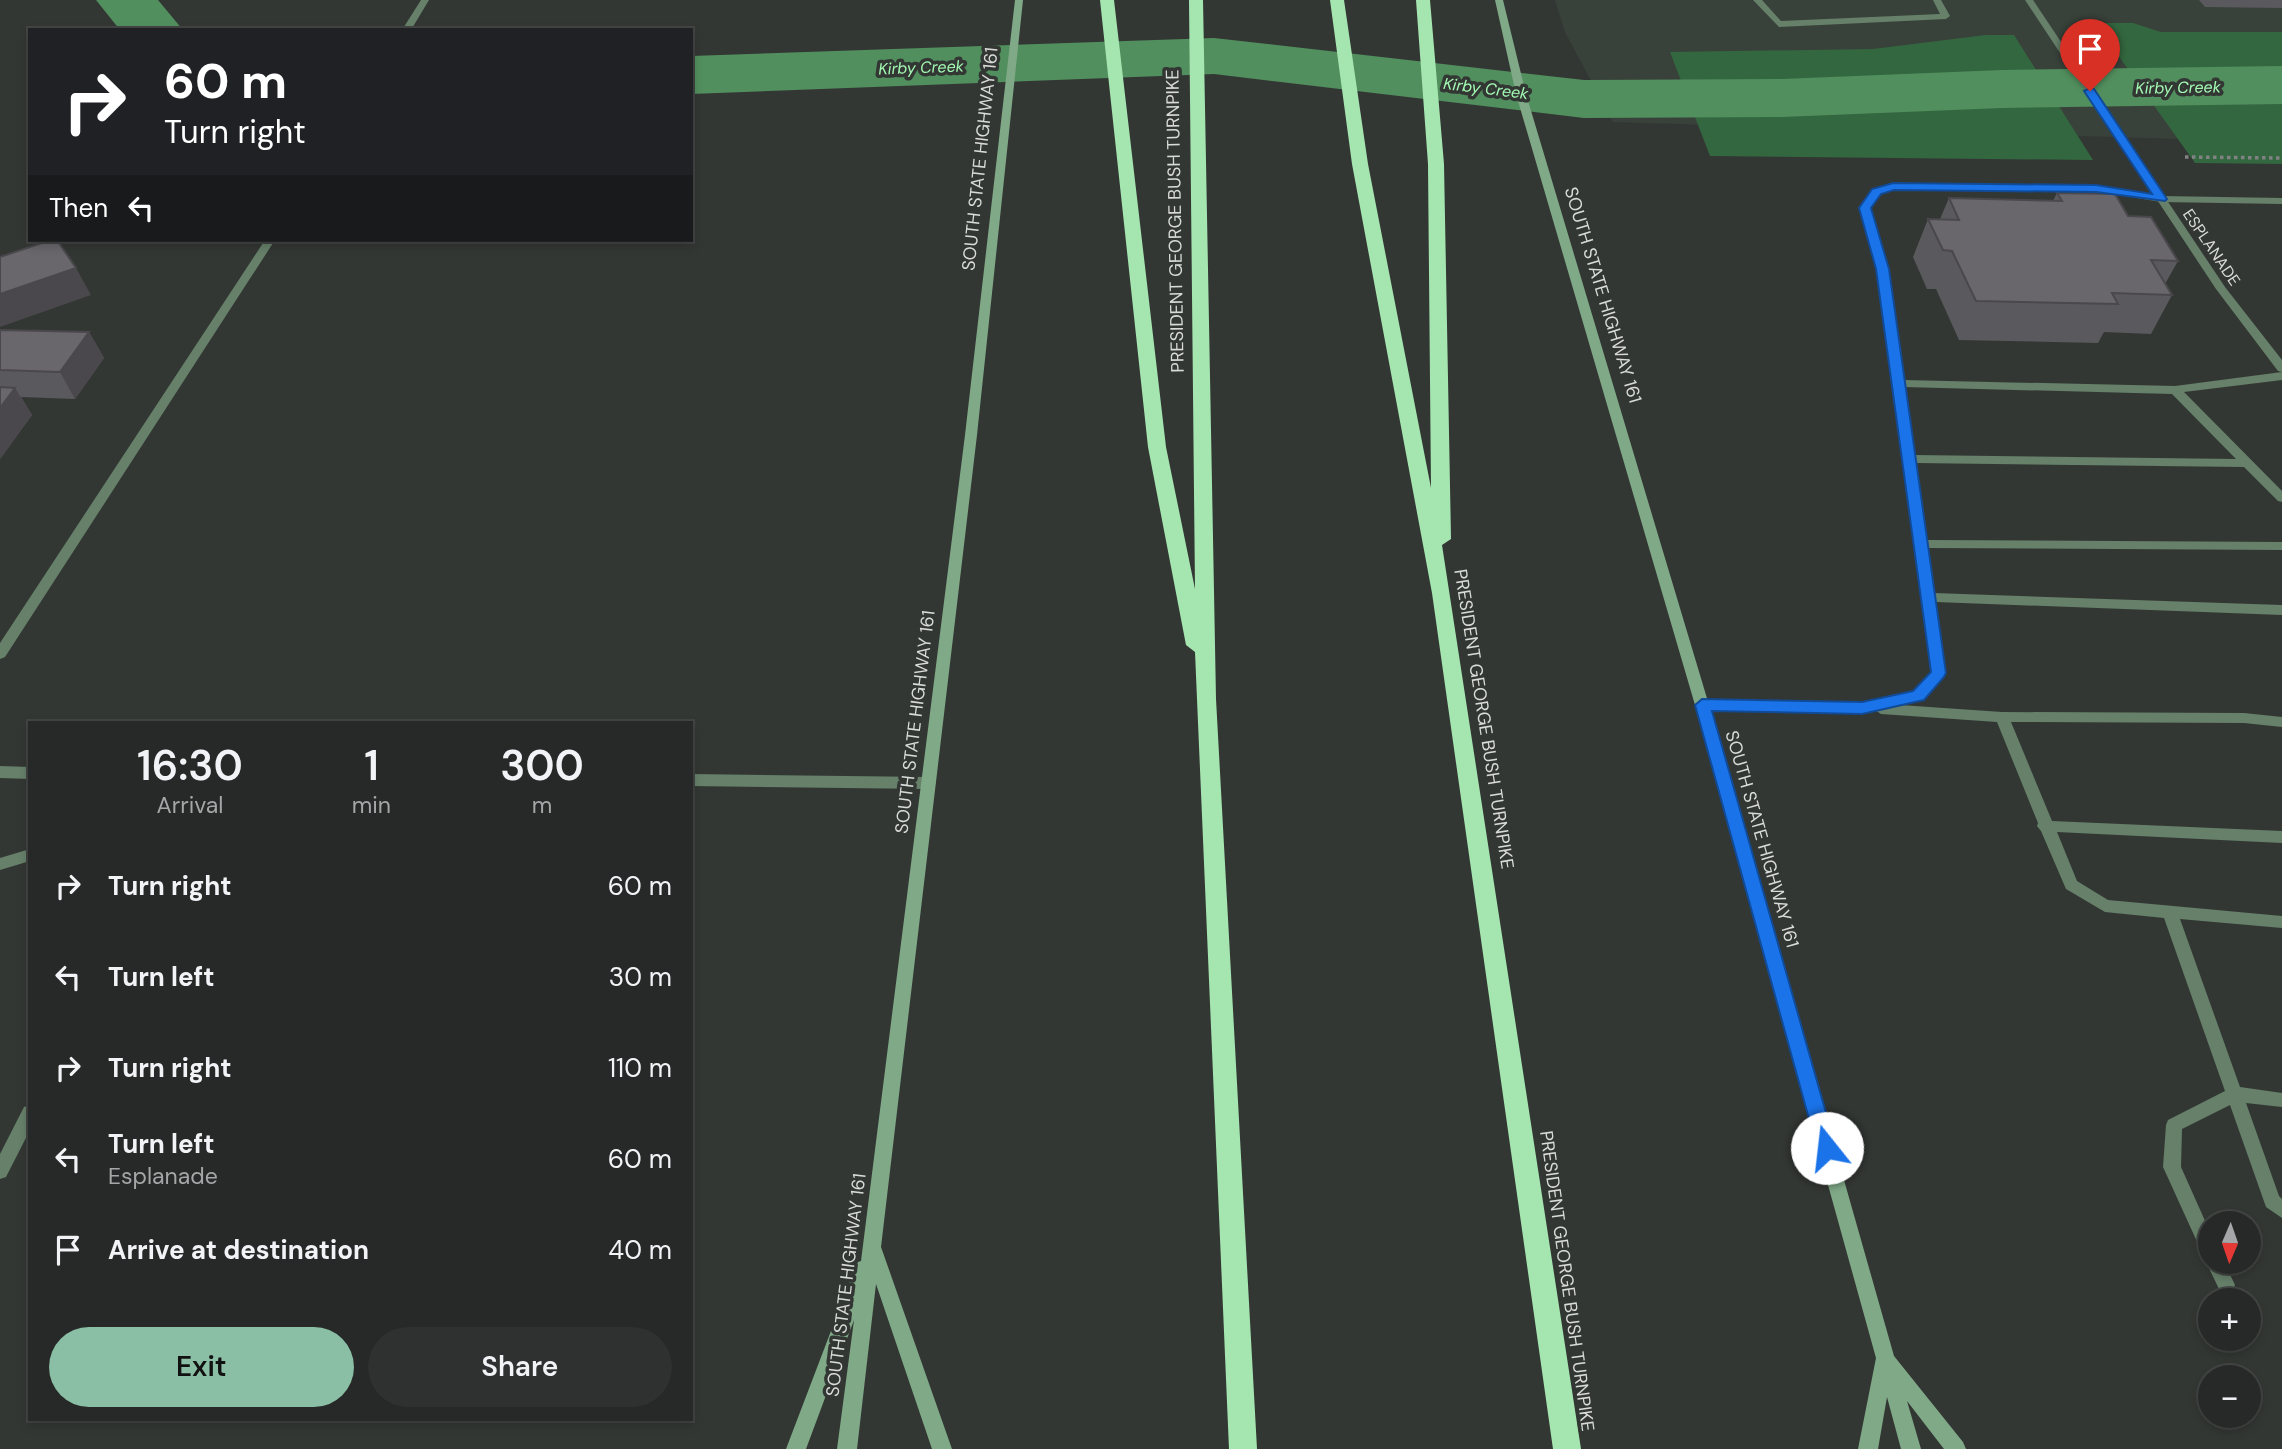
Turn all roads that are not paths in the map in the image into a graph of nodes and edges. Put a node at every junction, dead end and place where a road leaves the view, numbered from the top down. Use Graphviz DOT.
graph roads {
  1 [pos="425,0"];
  2 [pos="1019,0"];
  3 [pos="1107,0"];
  4 [pos="1196,0"];
  5 [pos="1337,0"];
  6 [pos="1423,0"];
  7 [pos="1499,0"];
  8 [pos="1757,0"];
  9 [pos="1937,0"];
  10 [pos="2029,0"];
  11 [pos="407,28"];
  12 [pos="2161,199"];
  13 [pos="2282,201"];
  14 [pos="269,242"];
  15 [pos="2282,368"];
  16 [pos="2282,376"];
  17 [pos="1899,383"];
  18 [pos="2175,390"];
  19 [pos="1908,459"];
  20 [pos="2246,463"];
  21 [pos="2282,498"];
  22 [pos="1919,544"];
  23 [pos="2282,546"];
  24 [pos="1442,593"];
  25 [pos="1927,597"];
  26 [pos="2282,610"];
  27 [pos="0,654"];
  28 [pos="1206,699"];
  29 [pos="1702,705"];
  30 [pos="1862,708"];
  31 [pos="2001,717"];
  32 [pos="2282,722"];
  33 [pos="0,772"];
  34 [pos="28,773"];
  35 [pos="693,780"];
  36 [pos="929,783"];
  37 [pos="2045,826"];
  38 [pos="2282,837"];
  39 [pos="28,856"];
  40 [pos="0,864"];
  41 [pos="2170,912"];
  42 [pos="2282,922"];
  43 [pos="2235,1094"];
  44 [pos="2282,1100"];
  45 [pos="28,1116"];
  46 [pos="0,1171"];
  47 [pos="2282,1210"];
  48 [pos="2198,1224"];
  49 [pos="873,1247"];
  50 [pos="2221,1274"];
  51 [pos="2226,1285"];
  52 [pos="1885,1357"];
  53 [pos="796,1449"];
  54 [pos="847,1449"];
  55 [pos="942,1449"];
  56 [pos="1243,1449"];
  57 [pos="1567,1449"];
  58 [pos="1868,1449"];
  59 [pos="1911,1449"];
  60 [pos="1956,1449"];
  1 -- 11 [label="street"];
  2 -- 36 [label="main road, SOUTH STATE HIGHWAY 161"];
  3 -- 28 [label="highway"];
  4 -- 28 [label="highway, PRESIDENT GEORGE BUSH TURNPIKE"];
  5 -- 24 [label="highway, PRESIDENT GEORGE BUSH TURNPIKE"];
  6 -- 24 [label="highway"];
  7 -- 29 [label="main road, SOUTH STATE HIGHWAY 161"];
  8 -- 9 [label="street"];
  10 -- 12 [label="street, ESPLANADE"];
  12 -- 13 [label="street"];
  12 -- 15 [label="street, ESPLANADE"];
  12 -- 17 [label="street"];
  14 -- 27 [label="street"];
  16 -- 18 [label="street"];
  17 -- 18 [label="street"];
  17 -- 19 [label="street"];
  18 -- 20 [label="street"];
  19 -- 20 [label="street"];
  19 -- 22 [label="street"];
  20 -- 21 [label="street"];
  22 -- 23 [label="street"];
  22 -- 25 [label="street"];
  24 -- 57 [label="highway, PRESIDENT GEORGE BUSH TURNPIKE"];
  25 -- 26 [label="street"];
  25 -- 30 [label="street"];
  28 -- 56 [label="highway, PRESIDENT GEORGE BUSH TURNPIKE"];
  29 -- 30 [label="street"];
  29 -- 52 [label="main road, SOUTH STATE HIGHWAY 161"];
  30 -- 31 [label="street"];
  31 -- 32 [label="street"];
  31 -- 37 [label="street"];
  33 -- 34 [label="street"];
  35 -- 36 [label="street"];
  36 -- 49 [label="main road, SOUTH STATE HIGHWAY 161"];
  37 -- 38 [label="street"];
  37 -- 41 [label="street"];
  39 -- 40 [label="street"];
  41 -- 42 [label="street"];
  41 -- 43 [label="street"];
  43 -- 44 [label="street"];
  43 -- 47 [label="street"];
  43 -- 48 [label="street"];
  45 -- 46 [label="street"];
  49 -- 53 [label="main road"];
  49 -- 54 [label="main road, SOUTH STATE HIGHWAY 161"];
  49 -- 55 [label="main road"];
  50 -- 51 [label="street"];
  52 -- 58 [label="main road"];
  52 -- 59 [label="main road, SOUTH STATE HIGHWAY 161"];
  52 -- 60 [label="main road"];
}
